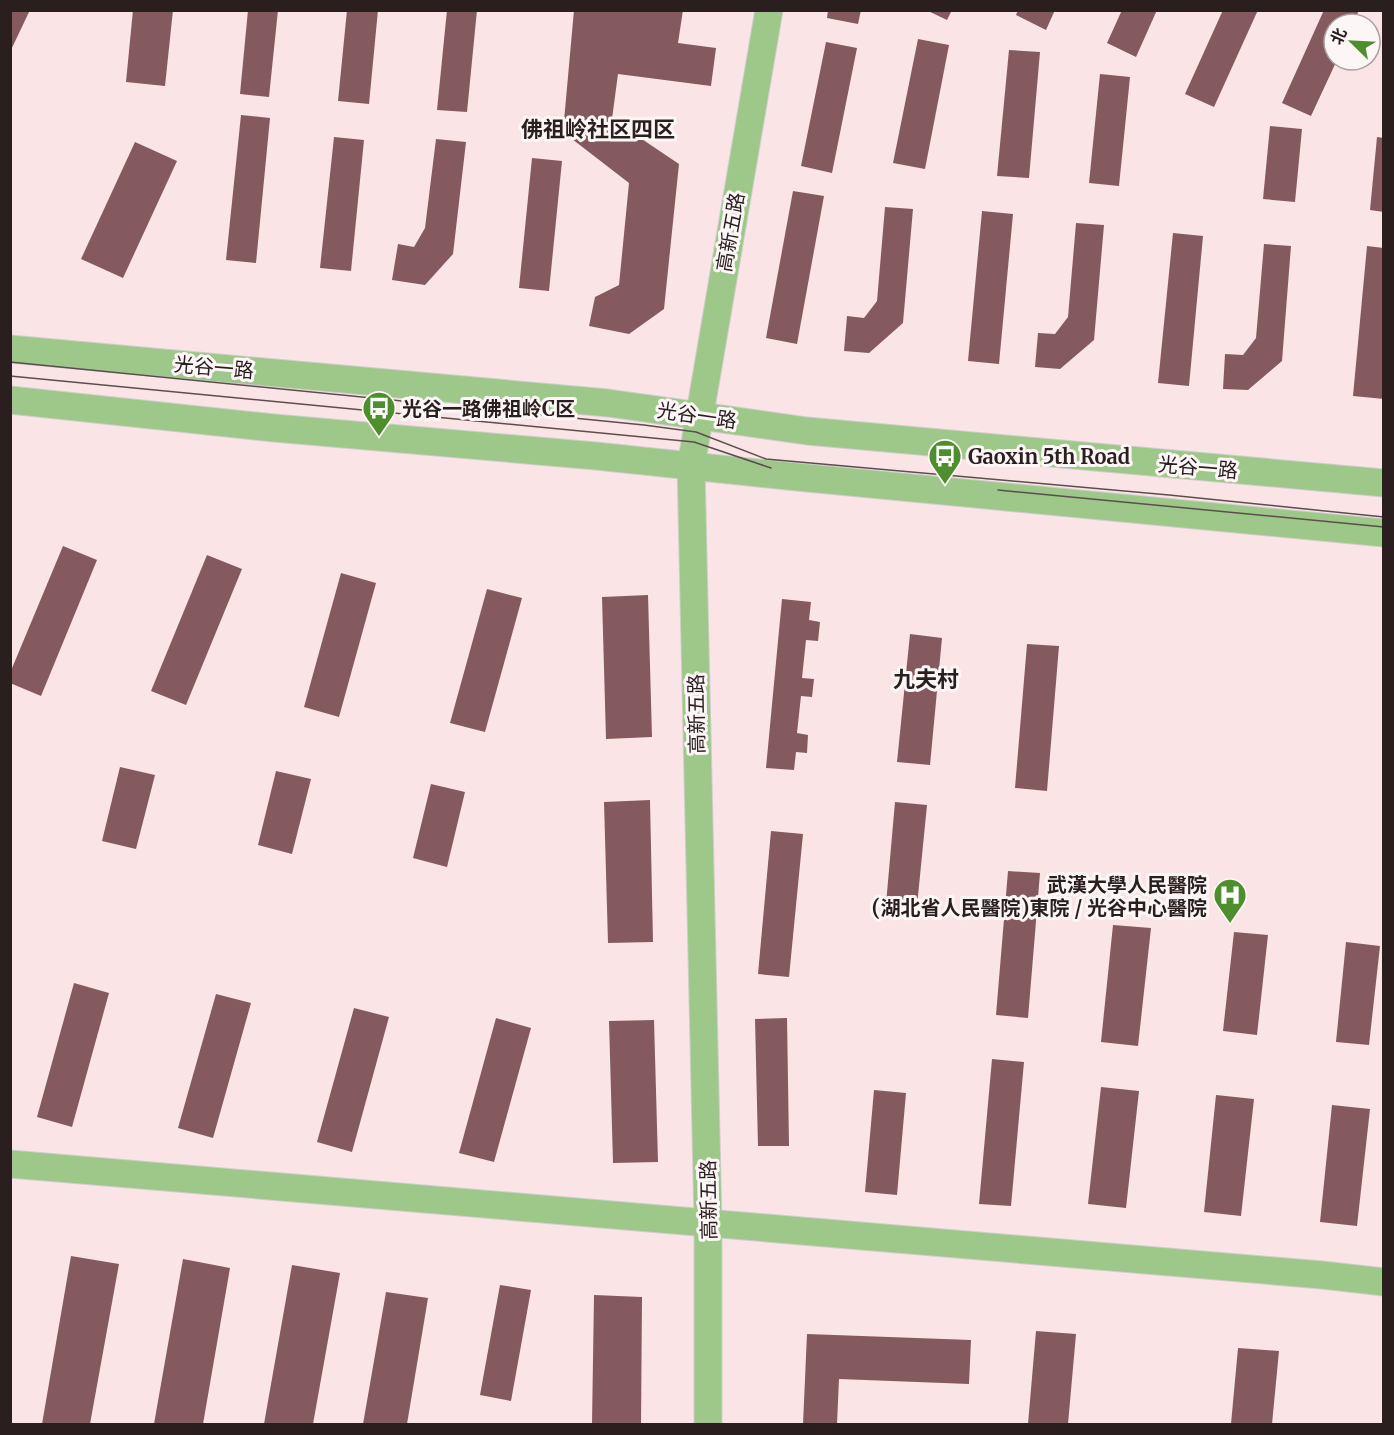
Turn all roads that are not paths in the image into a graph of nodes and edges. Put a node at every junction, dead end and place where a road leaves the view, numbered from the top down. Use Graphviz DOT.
graph roads {
  1 [pos="769,10"];
  2 [pos="10,349"];
  3 [pos="10,400"];
  4 [pos="699,415"];
  5 [pos="691,466"];
  6 [pos="1383,483"];
  7 [pos="1383,533"];
  8 [pos="10,1164"];
  9 [pos="10,1177"];
  10 [pos="708,1230"];
  11 [pos="1383,1282"];
  12 [pos="1383,1295"];
  13 [pos="708,1425"];
  1 -- 4 [label="main road, 高新五路"];
  2 -- 4 [label="main road, 光谷一路"];
  3 -- 5 [label="main road"];
  4 -- 5 [label="main road, 高新五路"];
  4 -- 6 [label="main road, 光谷一路"];
  5 -- 7 [label="main road"];
  5 -- 10 [label="main road, 高新五路"];
  8 -- 10 [label="main road"];
  9 -- 10 [label="main road"];
  10 -- 11 [label="main road"];
  10 -- 12 [label="main road"];
  10 -- 13 [label="main road, 高新五路"];
}
